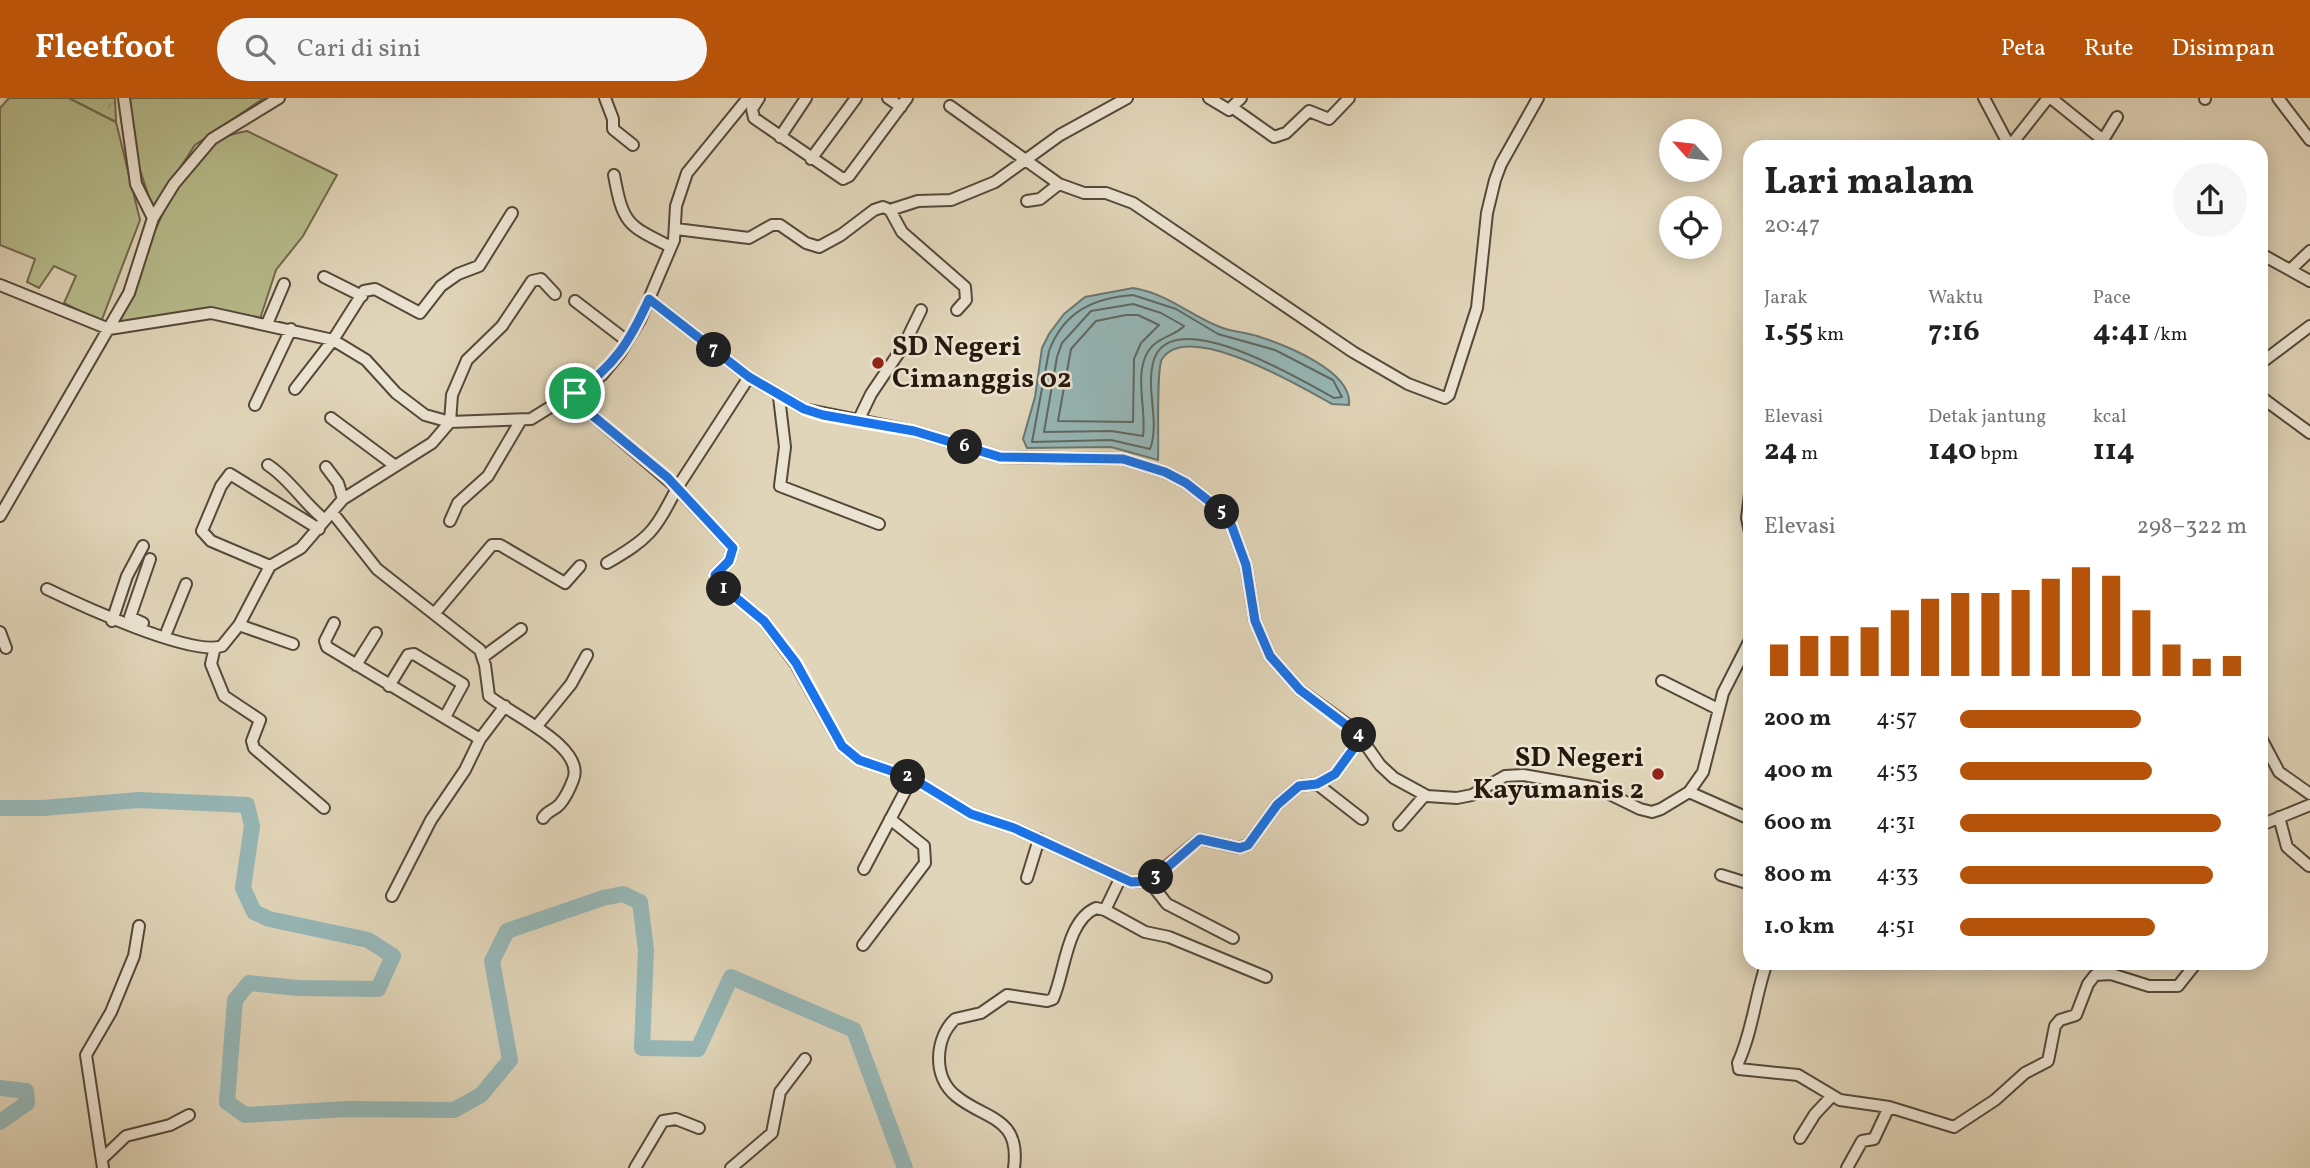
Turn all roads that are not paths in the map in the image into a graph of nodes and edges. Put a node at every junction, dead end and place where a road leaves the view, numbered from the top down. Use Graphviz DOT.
graph roads {
  1 [pos="124,98"];
  2 [pos="279,98"];
  3 [pos="605,98"];
  4 [pos="748,98"];
  5 [pos="759,98"];
  6 [pos="806,98"];
  7 [pos="856,98"];
  8 [pos="1127,98"];
  9 [pos="1209,98"];
  10 [pos="1241,98"];
  11 [pos="1349,98"];
  12 [pos="1538,98"];
  13 [pos="1984,98"];
  14 [pos="2050,98"];
  15 [pos="2278,98"];
  16 [pos="897,103"];
  17 [pos="950,106"];
  18 [pos="1231,109"];
  19 [pos="2118,117"];
  20 [pos="780,136"];
  21 [pos="2007,140"];
  22 [pos="2015,140"];
  23 [pos="2096,140"];
  24 [pos="2103,140"];
  25 [pos="2310,140"];
  26 [pos="634,145"];
  27 [pos="811,159"];
  28 [pos="1027,160"];
  29 [pos="614,175"];
  30 [pos="1059,184"];
  31 [pos="1027,201"];
  32 [pos="890,210"];
  33 [pos="512,213"];
  34 [pos="153,218"];
  35 [pos="676,229"];
  36 [pos="671,247"];
  37 [pos="2310,251"];
  38 [pos="2268,258"];
  39 [pos="2290,270"];
  40 [pos="324,277"];
  41 [pos="2310,281"];
  42 [pos="284,284"];
  43 [pos="0,285"];
  44 [pos="555,294"];
  45 [pos="362,296"];
  46 [pos="649,299"];
  47 [pos="575,302"];
  48 [pos="921,310"];
  49 [pos="957,310"];
  50 [pos="267,324"];
  51 [pos="2310,326"];
  52 [pos="109,329"];
  53 [pos="290,330"];
  54 [pos="333,340"];
  55 [pos="627,341"];
  56 [pos="2268,358"];
  57 [pos="749,377"];
  58 [pos="295,389"];
  59 [pos="575,393"];
  60 [pos="779,397"];
  61 [pos="2268,402"];
  62 [pos="255,405"];
  63 [pos="331,418"];
  64 [pos="521,420"];
  65 [pos="858,421"];
  66 [pos="450,422"];
  67 [pos="2310,433"];
  68 [pos="268,465"];
  69 [pos="394,465"];
  70 [pos="326,467"];
  71 [pos="677,488"];
  72 [pos="342,499"];
  73 [pos="0,516"];
  74 [pos="326,520"];
  75 [pos="450,521"];
  76 [pos="879,524"];
  77 [pos="143,546"];
  78 [pos="150,559"];
  79 [pos="607,563"];
  80 [pos="270,566"];
  81 [pos="580,566"];
  82 [pos="186,584"];
  83 [pos="47,589"];
  84 [pos="434,614"];
  85 [pos="112,621"];
  86 [pos="334,623"];
  87 [pos="239,625"];
  88 [pos="521,629"];
  89 [pos="0,632"];
  90 [pos="166,633"];
  91 [pos="376,633"];
  92 [pos="293,643"];
  93 [pos="6,648"];
  94 [pos="212,648"];
  95 [pos="1743,653"];
  96 [pos="587,655"];
  97 [pos="483,657"];
  98 [pos="356,665"];
  99 [pos="1662,681"];
  100 [pos="389,686"];
  101 [pos="505,706"];
  102 [pos="1718,709"];
  103 [pos="445,717"];
  104 [pos="536,727"];
  105 [pos="1362,737"];
  106 [pos="480,739"];
  107 [pos="2268,751"];
  108 [pos="912,778"];
  109 [pos="1317,784"];
  110 [pos="1689,792"];
  111 [pos="2310,794"];
  112 [pos="1425,795"];
  113 [pos="2310,805"];
  114 [pos="324,808"];
  115 [pos="1743,816"];
  116 [pos="2279,817"];
  117 [pos="543,818"];
  118 [pos="890,819"];
  119 [pos="1362,819"];
  120 [pos="2268,822"];
  121 [pos="1399,825"];
  122 [pos="1039,839"];
  123 [pos="2309,866"];
  124 [pos="864,869"];
  125 [pos="1721,875"];
  126 [pos="1027,878"];
  127 [pos="1120,879"];
  128 [pos="1149,881"];
  129 [pos="1743,882"];
  130 [pos="392,896"];
  131 [pos="1105,910"];
  132 [pos="139,926"];
  133 [pos="1233,937"];
  134 [pos="863,945"];
  135 [pos="1764,970"];
  136 [pos="2192,970"];
  137 [pos="1266,977"];
  138 [pos="805,1059"];
  139 [pos="1831,1097"];
  140 [pos="1889,1107"];
  141 [pos="189,1115"];
  142 [pos="699,1128"];
  143 [pos="1800,1138"];
  144 [pos="103,1162"];
  145 [pos="635,1168"];
  146 [pos="731,1168"];
  147 [pos="1014,1168"];
  148 [pos="1847,1168"];
  1 -- 34 [label="street"];
  2 -- 34 [label="street"];
  3 -- 26 [label="street"];
  4 -- 35 [label="street"];
  5 -- 20 [label="street"];
  6 -- 20 [label="street"];
  7 -- 27 [label="street"];
  8 -- 28 [label="street"];
  9 -- 18 [label="street"];
  10 -- 18 [label="street"];
  11 -- 18 [label="street"];
  12 -- 30 [label="street"];
  13 -- 21 [label="street"];
  14 -- 22 [label="street"];
  14 -- 23 [label="street"];
  15 -- 25 [label="street"];
  16 -- 27 [label="street"];
  17 -- 28 [label="street"];
  19 -- 24 [label="street"];
  20 -- 27 [label="street"];
  28 -- 30 [label="street"];
  28 -- 32 [label="street"];
  29 -- 36 [label="street"];
  30 -- 31 [label="street"];
  32 -- 35 [label="street"];
  32 -- 49 [label="street"];
  33 -- 45 [label="street"];
  34 -- 52 [label="street"];
  35 -- 36 [label="street"];
  36 -- 46 [label="street"];
  37 -- 39 [label="street"];
  38 -- 39 [label="street"];
  39 -- 41 [label="street"];
  40 -- 45 [label="street"];
  42 -- 50 [label="street"];
  43 -- 52 [label="street"];
  44 -- 66 [label="street"];
  45 -- 54 [label="street"];
  46 -- 55 [label="street"];
  46 -- 57 [label="street"];
  47 -- 55 [label="street"];
  48 -- 65 [label="street"];
  50 -- 52 [label="street"];
  50 -- 53 [label="street"];
  51 -- 56 [label="street"];
  52 -- 73 [label="street"];
  53 -- 54 [label="street"];
  53 -- 62 [label="street"];
  54 -- 58 [label="street"];
  54 -- 66 [label="street"];
  55 -- 59 [label="street"];
  57 -- 60 [label="street"];
  57 -- 71 [label="street"];
  59 -- 64 [label="street"];
  59 -- 71 [label="street"];
  60 -- 65 [label="street"];
  60 -- 76 [label="street"];
  61 -- 67 [label="street"];
  63 -- 69 [label="street"];
  64 -- 66 [label="street"];
  64 -- 75 [label="street"];
  65 -- 105 [label="street"];
  66 -- 69 [label="street"];
  68 -- 74 [label="street"];
  69 -- 72 [label="street"];
  70 -- 72 [label="street"];
  71 -- 79 [label="street"];
  71 -- 108 [label="street"];
  72 -- 74 [label="street"];
  74 -- 80 [label="street"];
  74 -- 80 [label="street"];
  74 -- 84 [label="street"];
  77 -- 85 [label="street"];
  78 -- 90 [label="street"];
  80 -- 87 [label="street"];
  81 -- 84 [label="street"];
  82 -- 90 [label="street"];
  83 -- 85 [label="street"];
  84 -- 97 [label="street"];
  85 -- 90 [label="street"];
  86 -- 98 [label="street"];
  87 -- 92 [label="street"];
  87 -- 94 [label="street"];
  88 -- 97 [label="street"];
  89 -- 93 [label="street"];
  90 -- 94 [label="street"];
  91 -- 98 [label="street"];
  94 -- 114 [label="street"];
  95 -- 102 [label="street"];
  96 -- 104 [label="street"];
  97 -- 101 [label="street"];
  98 -- 100 [label="street"];
  99 -- 102 [label="street"];
  100 -- 103 [label="street"];
  100 -- 103 [label="street"];
  101 -- 104 [label="street"];
  101 -- 106 [label="street"];
  102 -- 110 [label="street"];
  103 -- 106 [label="street"];
  104 -- 117 [label="street"];
  105 -- 109 [label="street"];
  105 -- 112 [label="street"];
  106 -- 130 [label="street"];
  107 -- 111 [label="street"];
  108 -- 118 [label="street"];
  108 -- 122 [label="street"];
  109 -- 119 [label="street"];
  109 -- 128 [label="street"];
  110 -- 112 [label="street"];
  110 -- 115 [label="street"];
  112 -- 121 [label="street"];
  113 -- 116 [label="street"];
  116 -- 120 [label="street"];
  116 -- 123 [label="street"];
  118 -- 124 [label="street"];
  118 -- 134 [label="street"];
  122 -- 126 [label="street"];
  122 -- 127 [label="street"];
  125 -- 129 [label="street"];
  127 -- 128 [label="street"];
  127 -- 131 [label="street"];
  128 -- 133 [label="street"];
  131 -- 137 [label="street"];
  131 -- 147 [label="street"];
  132 -- 144 [label="street"];
  135 -- 139 [label="street"];
  136 -- 140 [label="street"];
  138 -- 146 [label="street"];
  139 -- 140 [label="street"];
  139 -- 143 [label="street"];
  140 -- 148 [label="street"];
  141 -- 144 [label="street"];
  142 -- 145 [label="street"];
}
